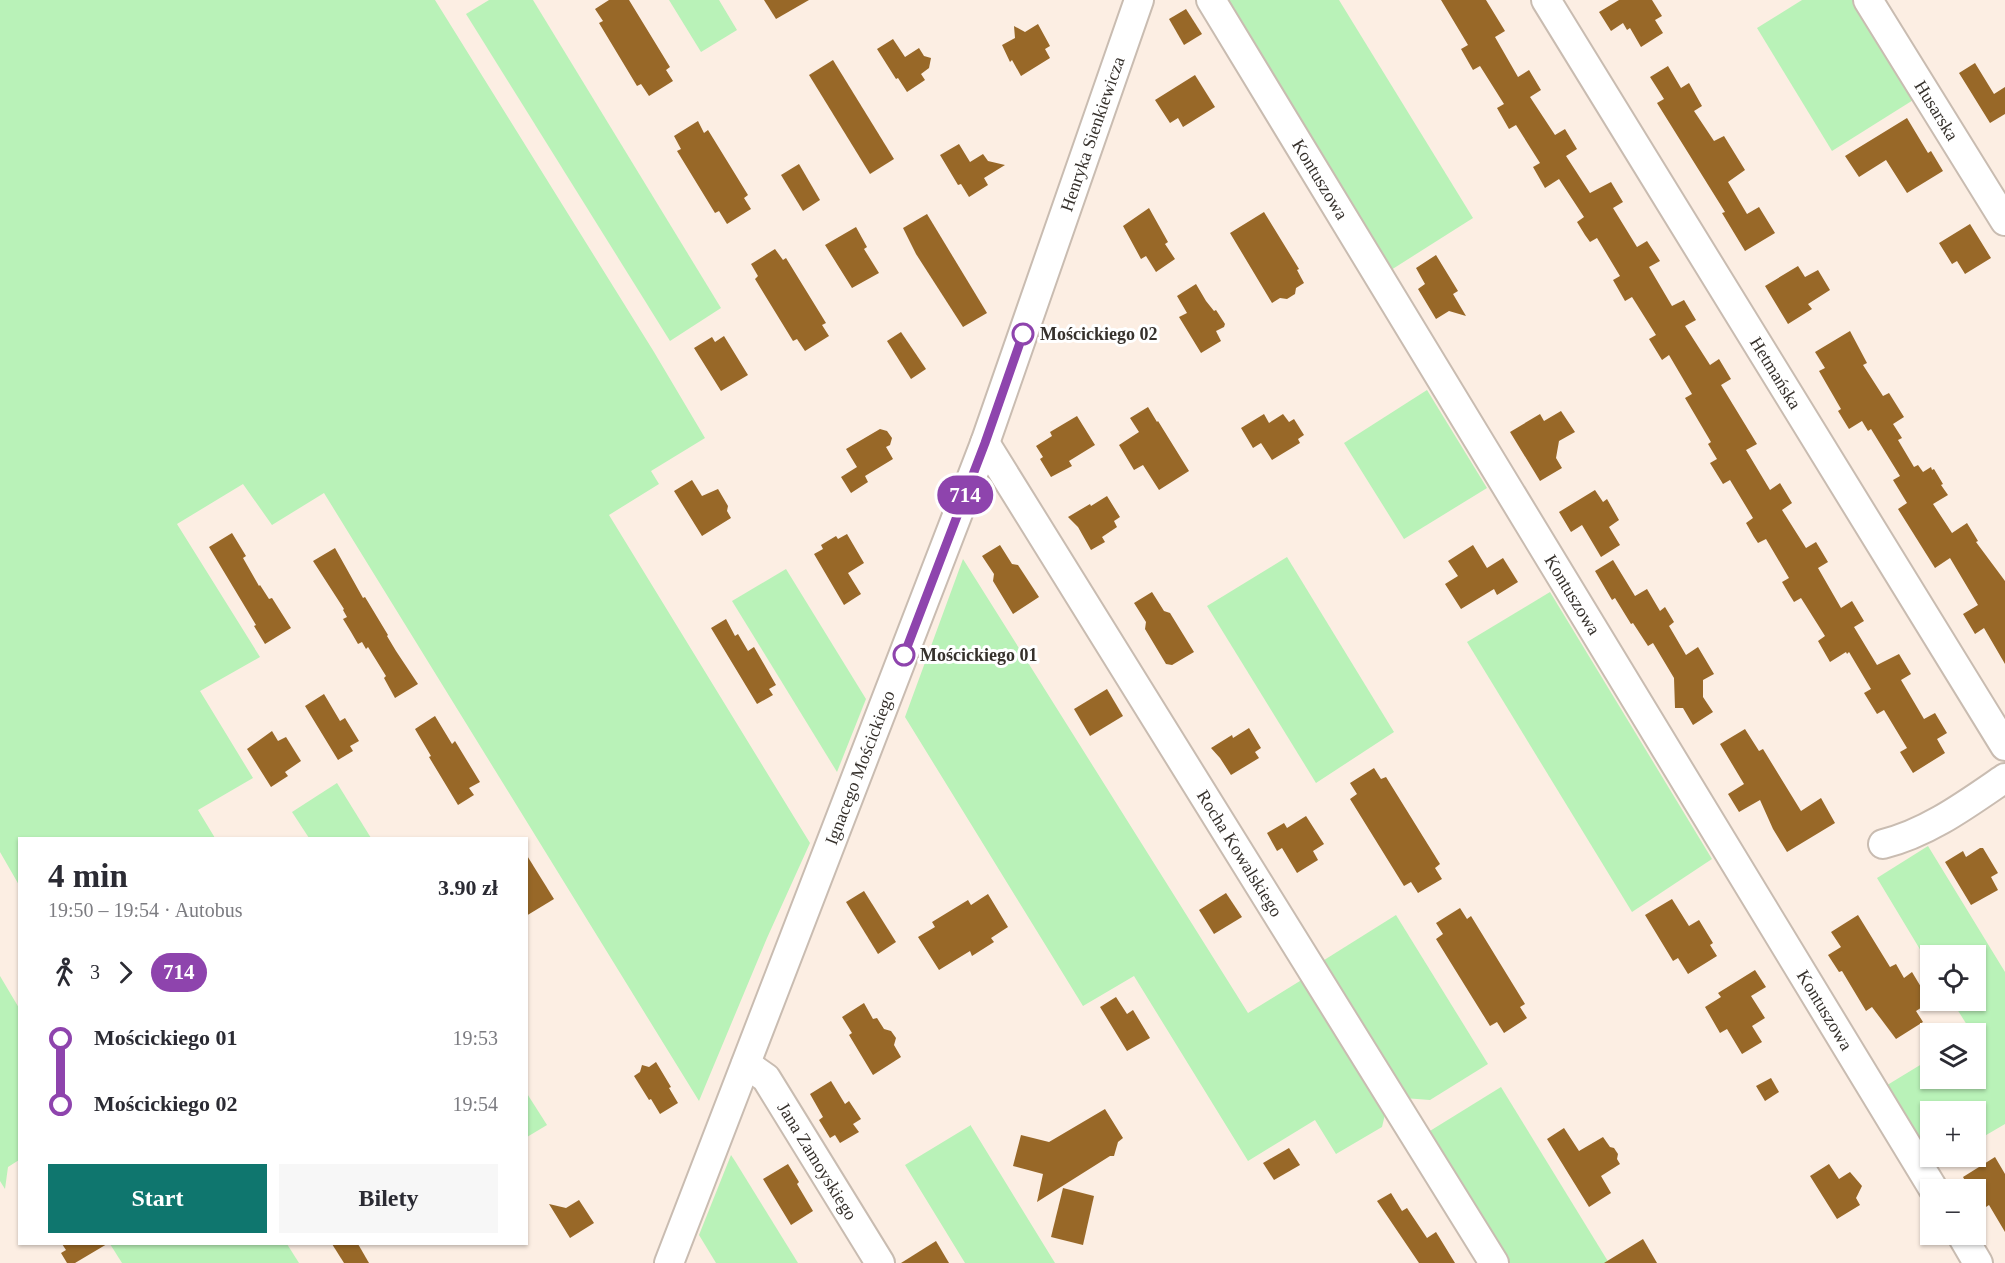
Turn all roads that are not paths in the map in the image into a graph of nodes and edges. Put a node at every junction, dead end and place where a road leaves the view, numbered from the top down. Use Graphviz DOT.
graph roads {
  1 [pos="1139,0"];
  2 [pos="1211,0"];
  3 [pos="1546,0"];
  4 [pos="1868,0"];
  5 [pos="2005,221"];
  6 [pos="1046,269"];
  7 [pos="985,443"];
  8 [pos="2005,746"];
  9 [pos="2005,778"];
  10 [pos="1882,844"];
  11 [pos="746,1064"];
  12 [pos="1927,1179"];
  13 [pos="1967,1245"];
  14 [pos="669,1263"];
  15 [pos="880,1263"];
  16 [pos="1494,1263"];
  17 [pos="1978,1263"];
  1 -- 6 [label="street, Henryka Sienkiewicza"];
  2 -- 12 [label="street, Kontuszowa"];
  3 -- 8 [label="street, Hetmańska"];
  4 -- 5 [label="street, Husarska"];
  6 -- 7 [label="street, Ignacego Mościckiego"];
  7 -- 11 [label="street, Ignacego Mościckiego"];
  7 -- 16 [label="street, Rocha Kowalskiego"];
  9 -- 10 [label="street"];
  11 -- 14 [label="street, Ignacego Mościckiego"];
  11 -- 15 [label="street, Jana Zamoyskiego"];
  13 -- 17 [label="street"];
}
